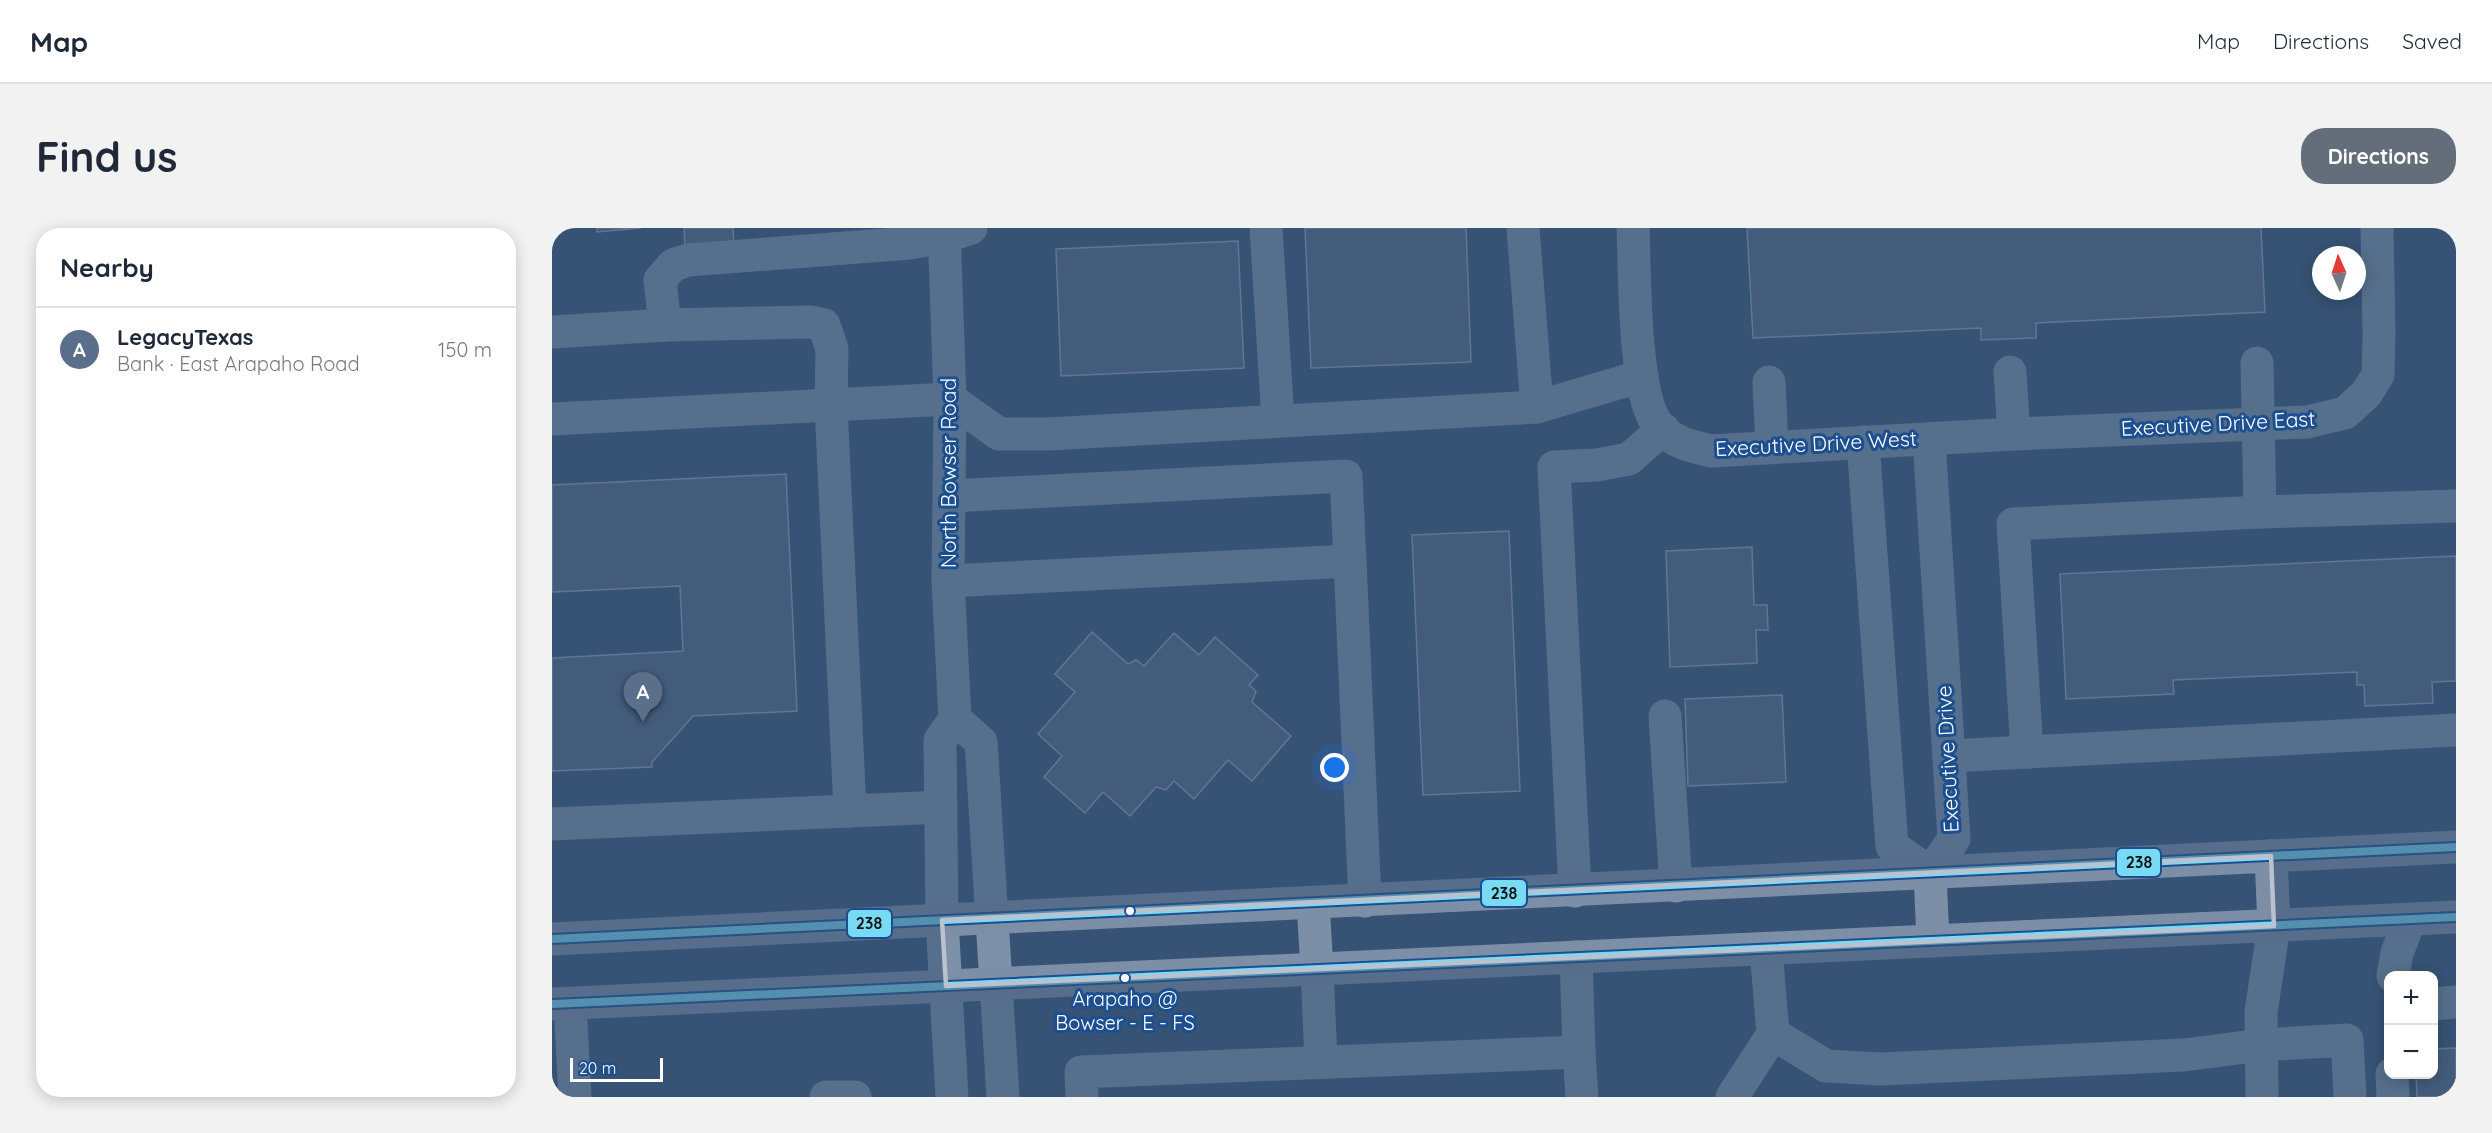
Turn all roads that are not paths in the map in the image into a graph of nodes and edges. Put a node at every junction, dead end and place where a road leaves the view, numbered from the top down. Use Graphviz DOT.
graph roads {
  1 [pos="1266,228"];
  2 [pos="1523,228"];
  3 [pos="1633,228"];
  4 [pos="2376,228"];
  5 [pos="953,231"];
  6 [pos="665,325"];
  7 [pos="552,332"];
  8 [pos="2258,363"];
  9 [pos="2010,372"];
  10 [pos="1642,376"];
  11 [pos="1769,382"];
  12 [pos="950,399"];
  13 [pos="831,405"];
  14 [pos="1537,407"];
  15 [pos="552,419"];
  16 [pos="1278,422"];
  17 [pos="2260,423"];
  18 [pos="1663,429"];
  19 [pos="2014,434"];
  20 [pos="1929,439"];
  21 [pos="1863,442"];
  22 [pos="1772,447"];
  23 [pos="950,496"];
  24 [pos="2456,506"];
  25 [pos="2260,512"];
  26 [pos="1350,561"];
  27 [pos="948,581"];
  28 [pos="1665,716"];
  29 [pos="955,718"];
  30 [pos="2456,730"];
  31 [pos="2027,752"];
  32 [pos="1949,756"];
  33 [pos="941,807"];
  34 [pos="850,811"];
  35 [pos="552,824"];
  36 [pos="2456,847"];
  37 [pos="2271,856"];
  38 [pos="1930,873"];
  39 [pos="1676,886"];
  40 [pos="1575,891"];
  41 [pos="1365,901"];
  42 [pos="1313,904"];
  43 [pos="2456,917"];
  44 [pos="994,918"];
  45 [pos="2410,919"];
  46 [pos="942,920"];
  47 [pos="2274,926"];
  48 [pos="552,939"];
  49 [pos="1933,941"];
  50 [pos="1766,949"];
  51 [pos="1576,957"];
  52 [pos="1317,969"];
  53 [pos="2394,971"];
  54 [pos="997,983"];
  55 [pos="946,986"];
  56 [pos="2456,1002"];
  57 [pos="561,1004"];
  58 [pos="2438,1004"];
  59 [pos="1773,1034"];
  60 [pos="2261,1045"];
  61 [pos="1579,1052"];
  62 [pos="1321,1062"];
  63 [pos="2392,1079"];
  64 [pos="575,1097"];
  65 [pos="826,1097"];
  66 [pos="855,1097"];
  67 [pos="952,1097"];
  68 [pos="1003,1097"];
  69 [pos="1082,1097"];
  70 [pos="1582,1097"];
  71 [pos="1732,1097"];
  72 [pos="2262,1097"];
  73 [pos="2350,1097"];
  74 [pos="2393,1097"];
  1 -- 16 [label="street"];
  2 -- 14 [label="street"];
  3 -- 10 [label="street, Executive Drive West"];
  4 -- 17 [label="street, Executive Drive East"];
  5 -- 6 [label="street"];
  5 -- 12 [label="street, North Bowser Road"];
  6 -- 7 [label="street"];
  6 -- 13 [label="street"];
  8 -- 17 [label="street"];
  9 -- 19 [label="street"];
  10 -- 14 [label="street"];
  10 -- 18 [label="street, Executive Drive West"];
  11 -- 22 [label="street"];
  12 -- 13 [label="street"];
  12 -- 16 [label="street"];
  12 -- 23 [label="street, North Bowser Road"];
  13 -- 15 [label="street"];
  13 -- 34 [label="street"];
  14 -- 16 [label="street"];
  17 -- 19 [label="street, Executive Drive East"];
  17 -- 25 [label="street"];
  18 -- 22 [label="street, Executive Drive West"];
  18 -- 40 [label="street"];
  19 -- 20 [label="street, Executive Drive East"];
  20 -- 21 [label="street, Executive Drive West"];
  20 -- 32 [label="street, Executive Drive"];
  21 -- 22 [label="street, Executive Drive West"];
  21 -- 38 [label="street"];
  23 -- 26 [label="street"];
  23 -- 27 [label="street, North Bowser Road"];
  24 -- 25 [label="street"];
  25 -- 31 [label="street"];
  26 -- 27 [label="street"];
  26 -- 41 [label="street"];
  27 -- 29 [label="street, North Bowser Road"];
  28 -- 39 [label="street"];
  29 -- 33 [label="street"];
  29 -- 44 [label="street"];
  30 -- 31 [label="street"];
  31 -- 32 [label="street"];
  32 -- 38 [label="street, Executive Drive"];
  33 -- 34 [label="street"];
  33 -- 46 [label="street"];
  34 -- 35 [label="street"];
  36 -- 37 [label="main road"];
  37 -- 38 [label="main road"];
  37 -- 47 [label="main road"];
  38 -- 39 [label="main road"];
  38 -- 49 [label="main road"];
  39 -- 40 [label="main road"];
  40 -- 41 [label="main road"];
  41 -- 42 [label="main road"];
  42 -- 44 [label="main road"];
  42 -- 52 [label="main road"];
  43 -- 45 [label="main road"];
  44 -- 46 [label="main road"];
  44 -- 54 [label="street"];
  45 -- 47 [label="main road"];
  45 -- 53 [label="street"];
  46 -- 48 [label="main road"];
  46 -- 55 [label="street"];
  47 -- 49 [label="main road"];
  47 -- 60 [label="street"];
  49 -- 50 [label="main road"];
  50 -- 51 [label="main road"];
  50 -- 59 [label="street"];
  51 -- 52 [label="main road"];
  51 -- 61 [label="street"];
  52 -- 54 [label="main road"];
  52 -- 62 [label="street"];
  54 -- 55 [label="main road"];
  54 -- 68 [label="street"];
  55 -- 57 [label="main road"];
  55 -- 67 [label="street"];
  56 -- 58 [label="street"];
  57 -- 64 [label="street"];
  59 -- 60 [label="street"];
  59 -- 71 [label="street"];
  60 -- 72 [label="street"];
  60 -- 73 [label="street"];
  61 -- 62 [label="street"];
  61 -- 70 [label="street"];
  62 -- 69 [label="street"];
  63 -- 74 [label="street"];
  65 -- 66 [label="street"];
}
